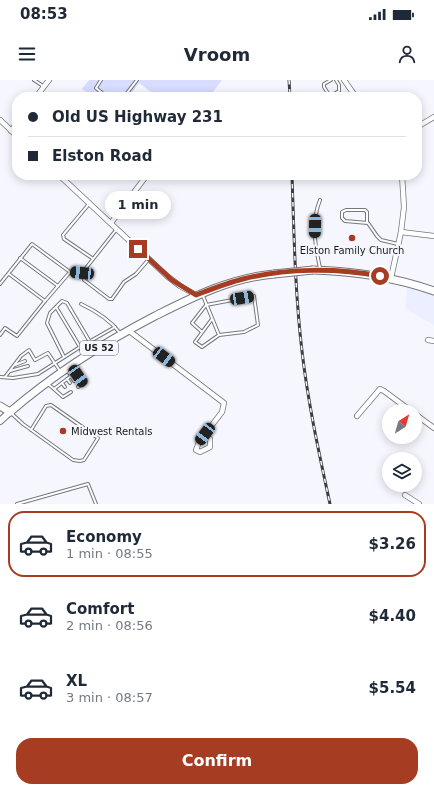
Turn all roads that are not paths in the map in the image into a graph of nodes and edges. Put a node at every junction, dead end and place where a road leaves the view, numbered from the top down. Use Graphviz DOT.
graph roads {
  1 [pos="34,80"];
  2 [pos="49,80"];
  3 [pos="101,80"];
  4 [pos="137,80"];
  5 [pos="331,80"];
  6 [pos="336,80"];
  7 [pos="344,80"];
  8 [pos="44,87"];
  9 [pos="40,92"];
  10 [pos="101,92"];
  11 [pos="128,92"];
  12 [pos="327,92"];
  13 [pos="337,92"];
  14 [pos="352,92"];
  15 [pos="434,117"];
  16 [pos="0,120"];
  17 [pos="422,125"];
  18 [pos="11,131"];
  19 [pos="67,180"];
  20 [pos="143,180"];
  21 [pos="402,180"];
  22 [pos="320,200"];
  23 [pos="90,203"];
  24 [pos="367,222"];
  25 [pos="111,223"];
  26 [pos="117,229"];
  27 [pos="401,232"];
  28 [pos="434,236"];
  29 [pos="399,244"];
  30 [pos="20,258"];
  31 [pos="92,259"];
  32 [pos="149,259"];
  33 [pos="317,270"];
  34 [pos="70,272"];
  35 [pos="82,273"];
  36 [pos="8,274"];
  37 [pos="391,278"];
  38 [pos="0,284"];
  39 [pos="58,286"];
  40 [pos="434,290"];
  41 [pos="199,294"];
  42 [pos="44,301"];
  43 [pos="80,304"];
  44 [pos="206,305"];
  45 [pos="56,307"];
  46 [pos="212,319"];
  47 [pos="115,327"];
  48 [pos="128,330"];
  49 [pos="202,332"];
  50 [pos="121,334"];
  51 [pos="0,335"];
  52 [pos="220,335"];
  53 [pos="428,340"];
  54 [pos="434,341"];
  55 [pos="90,342"];
  56 [pos="80,347"];
  57 [pos="64,357"];
  58 [pos="85,357"];
  59 [pos="25,361"];
  60 [pos="54,363"];
  61 [pos="44,365"];
  62 [pos="13,366"];
  63 [pos="28,366"];
  64 [pos="40,368"];
  65 [pos="46,368"];
  66 [pos="64,370"];
  67 [pos="10,371"];
  68 [pos="42,371"];
  69 [pos="70,376"];
  70 [pos="0,377"];
  71 [pos="5,378"];
  72 [pos="67,379"];
  73 [pos="74,380"];
  74 [pos="47,383"];
  75 [pos="62,383"];
  76 [pos="70,383"];
  77 [pos="78,386"];
  78 [pos="65,387"];
  79 [pos="54,389"];
  80 [pos="69,392"];
  81 [pos="402,404"];
  82 [pos="0,406"];
  83 [pos="10,412"];
  84 [pos="358,416"];
  85 [pos="422,419"];
  86 [pos="0,421"];
  87 [pos="434,428"];
  88 [pos="31,430"];
  89 [pos="210,439"];
  90 [pos="405,495"];
  91 [pos="17,504"];
  92 [pos="96,504"];
  93 [pos="419,504"];
  1 -- 8 [label="lane"];
  2 -- 8 [label="street"];
  3 -- 10 [label="lane"];
  4 -- 11 [label="lane"];
  5 -- 12 [label="lane"];
  6 -- 13 [label="lane"];
  7 -- 14 [label="street"];
  8 -- 9 [label="street"];
  15 -- 17 [label="street"];
  16 -- 18 [label="street"];
  19 -- 23 [label="street"];
  20 -- 25 [label="street"];
  21 -- 27 [label="street"];
  22 -- 33 [label="lane"];
  23 -- 25 [label="street"];
  23 -- 31 [label="lane"];
  24 -- 24 [label="lane"];
  24 -- 29 [label="lane"];
  25 -- 26 [label="street"];
  26 -- 31 [label="lane"];
  26 -- 32 [label="street"];
  27 -- 28 [label="street"];
  27 -- 29 [label="street"];
  29 -- 37 [label="street"];
  30 -- 34 [label="lane"];
  30 -- 36 [label="lane"];
  30 -- 39 [label="lane"];
  31 -- 35 [label="lane"];
  32 -- 35 [label="lane"];
  32 -- 41 [label="street"];
  33 -- 37 [label="main road, US 52"];
  33 -- 41 [label="main road, US 52, bridge"];
  34 -- 35 [label="lane"];
  34 -- 39 [label="lane"];
  36 -- 38 [label="lane"];
  36 -- 42 [label="lane"];
  37 -- 40 [label="main road, US 52"];
  39 -- 42 [label="lane"];
  41 -- 44 [label="lane"];
  41 -- 48 [label="main road, US 52"];
  42 -- 51 [label="lane"];
  43 -- 47 [label="lane"];
  44 -- 46 [label="lane"];
  44 -- 49 [label="lane"];
  44 -- 52 [label="lane"];
  45 -- 55 [label="lane"];
  45 -- 56 [label="lane"];
  45 -- 57 [label="lane"];
  46 -- 49 [label="lane"];
  46 -- 52 [label="lane"];
  47 -- 50 [label="lane"];
  47 -- 55 [label="lane"];
  48 -- 50 [label="main road, US 52"];
  48 -- 89 [label="street"];
  49 -- 52 [label="lane"];
  50 -- 58 [label="main road, US 52"];
  53 -- 54 [label="street"];
  55 -- 56 [label="lane"];
  56 -- 57 [label="lane"];
  56 -- 58 [label="lane"];
  57 -- 60 [label="lane"];
  58 -- 66 [label="main road, US 52"];
  59 -- 62 [label="lane"];
  60 -- 62 [label="lane"];
  60 -- 65 [label="lane"];
  60 -- 66 [label="lane"];
  61 -- 65 [label="lane"];
  62 -- 67 [label="lane"];
  63 -- 67 [label="lane"];
  64 -- 68 [label="lane"];
  65 -- 68 [label="lane"];
  66 -- 69 [label="lane"];
  66 -- 74 [label="main road, US 52"];
  67 -- 71 [label="lane"];
  68 -- 71 [label="lane"];
  69 -- 72 [label="lane"];
  69 -- 73 [label="lane"];
  69 -- 77 [label="lane"];
  70 -- 71 [label="lane"];
  72 -- 75 [label="lane"];
  72 -- 76 [label="lane"];
  74 -- 79 [label="lane"];
  74 -- 83 [label="main road, US 52"];
  75 -- 78 [label="lane"];
  75 -- 79 [label="lane"];
  79 -- 80 [label="lane"];
  81 -- 84 [label="street"];
  82 -- 83 [label="main road"];
  83 -- 86 [label="street"];
  83 -- 88 [label="lane"];
  85 -- 87 [label="street"];
  88 -- 88 [label="lane"];
  90 -- 93 [label="street"];
  91 -- 92 [label="lane"];
}
